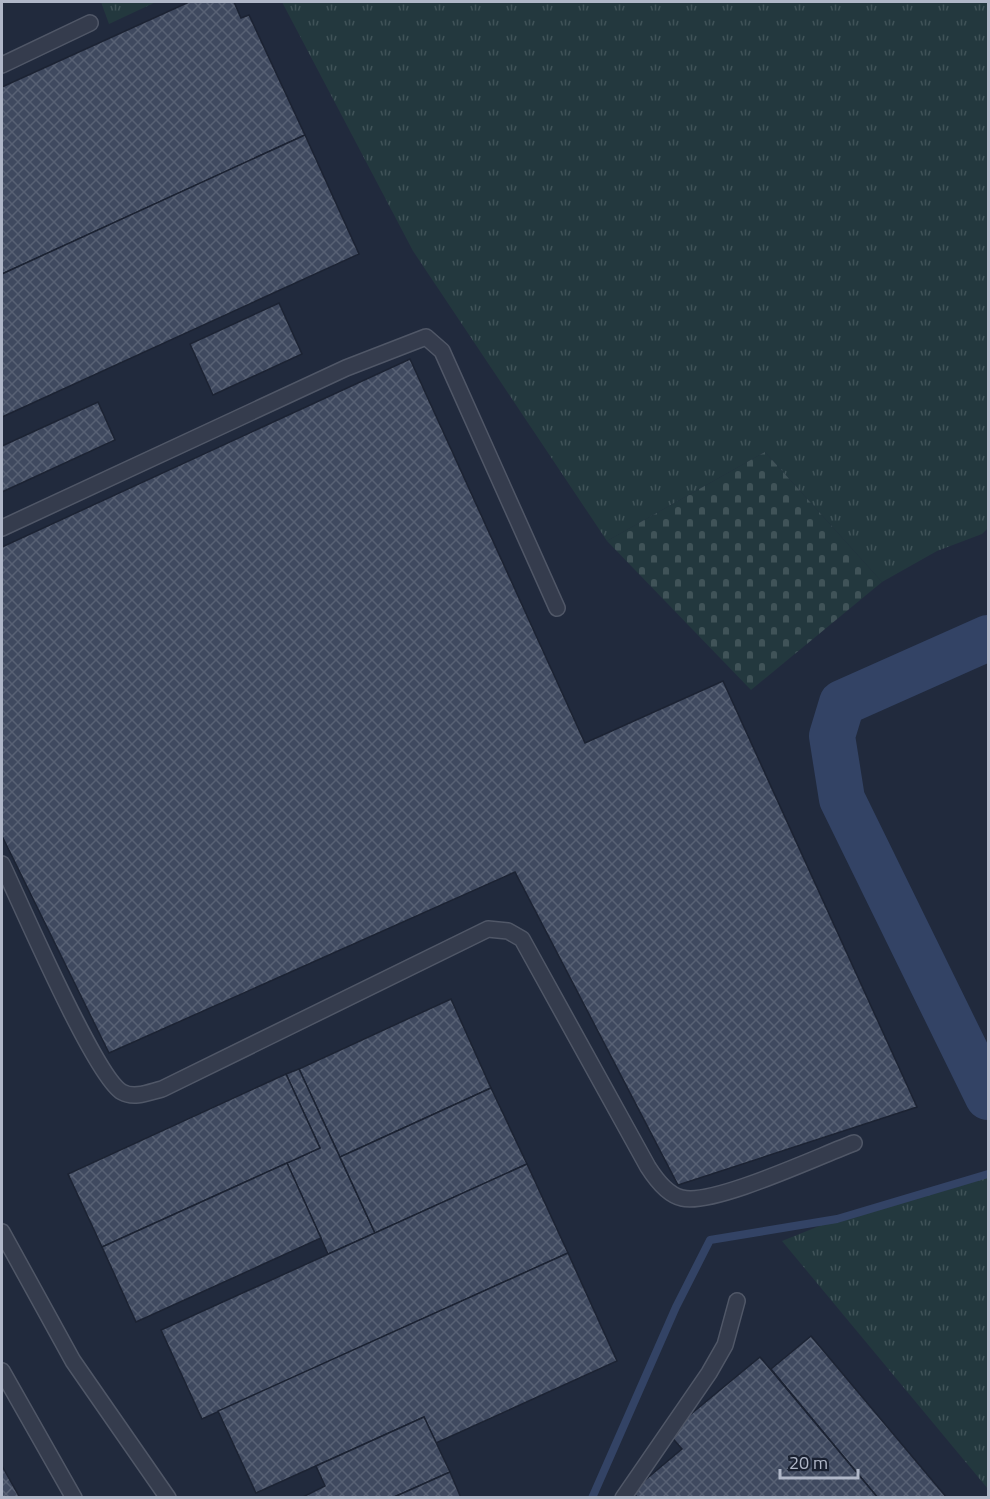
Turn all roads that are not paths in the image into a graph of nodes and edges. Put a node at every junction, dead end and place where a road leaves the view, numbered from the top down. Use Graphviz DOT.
graph roads {
  1 [pos="90,23"];
  2 [pos="2,65"];
  3 [pos="2,528"];
  4 [pos="557,608"];
  5 [pos="2,864"];
  6 [pos="854,1143"];
  7 [pos="2,1232"];
  8 [pos="7,1255"];
  9 [pos="737,1300"];
  10 [pos="2,1371"];
  11 [pos="74,1497"];
  12 [pos="168,1497"];
  13 [pos="623,1497"];
  1 -- 2 [label="lane"];
  3 -- 4 [label="lane"];
  5 -- 6 [label="lane"];
  7 -- 8 [label="lane"];
  8 -- 12 [label="lane"];
  9 -- 13 [label="lane"];
  10 -- 11 [label="lane"];
}
